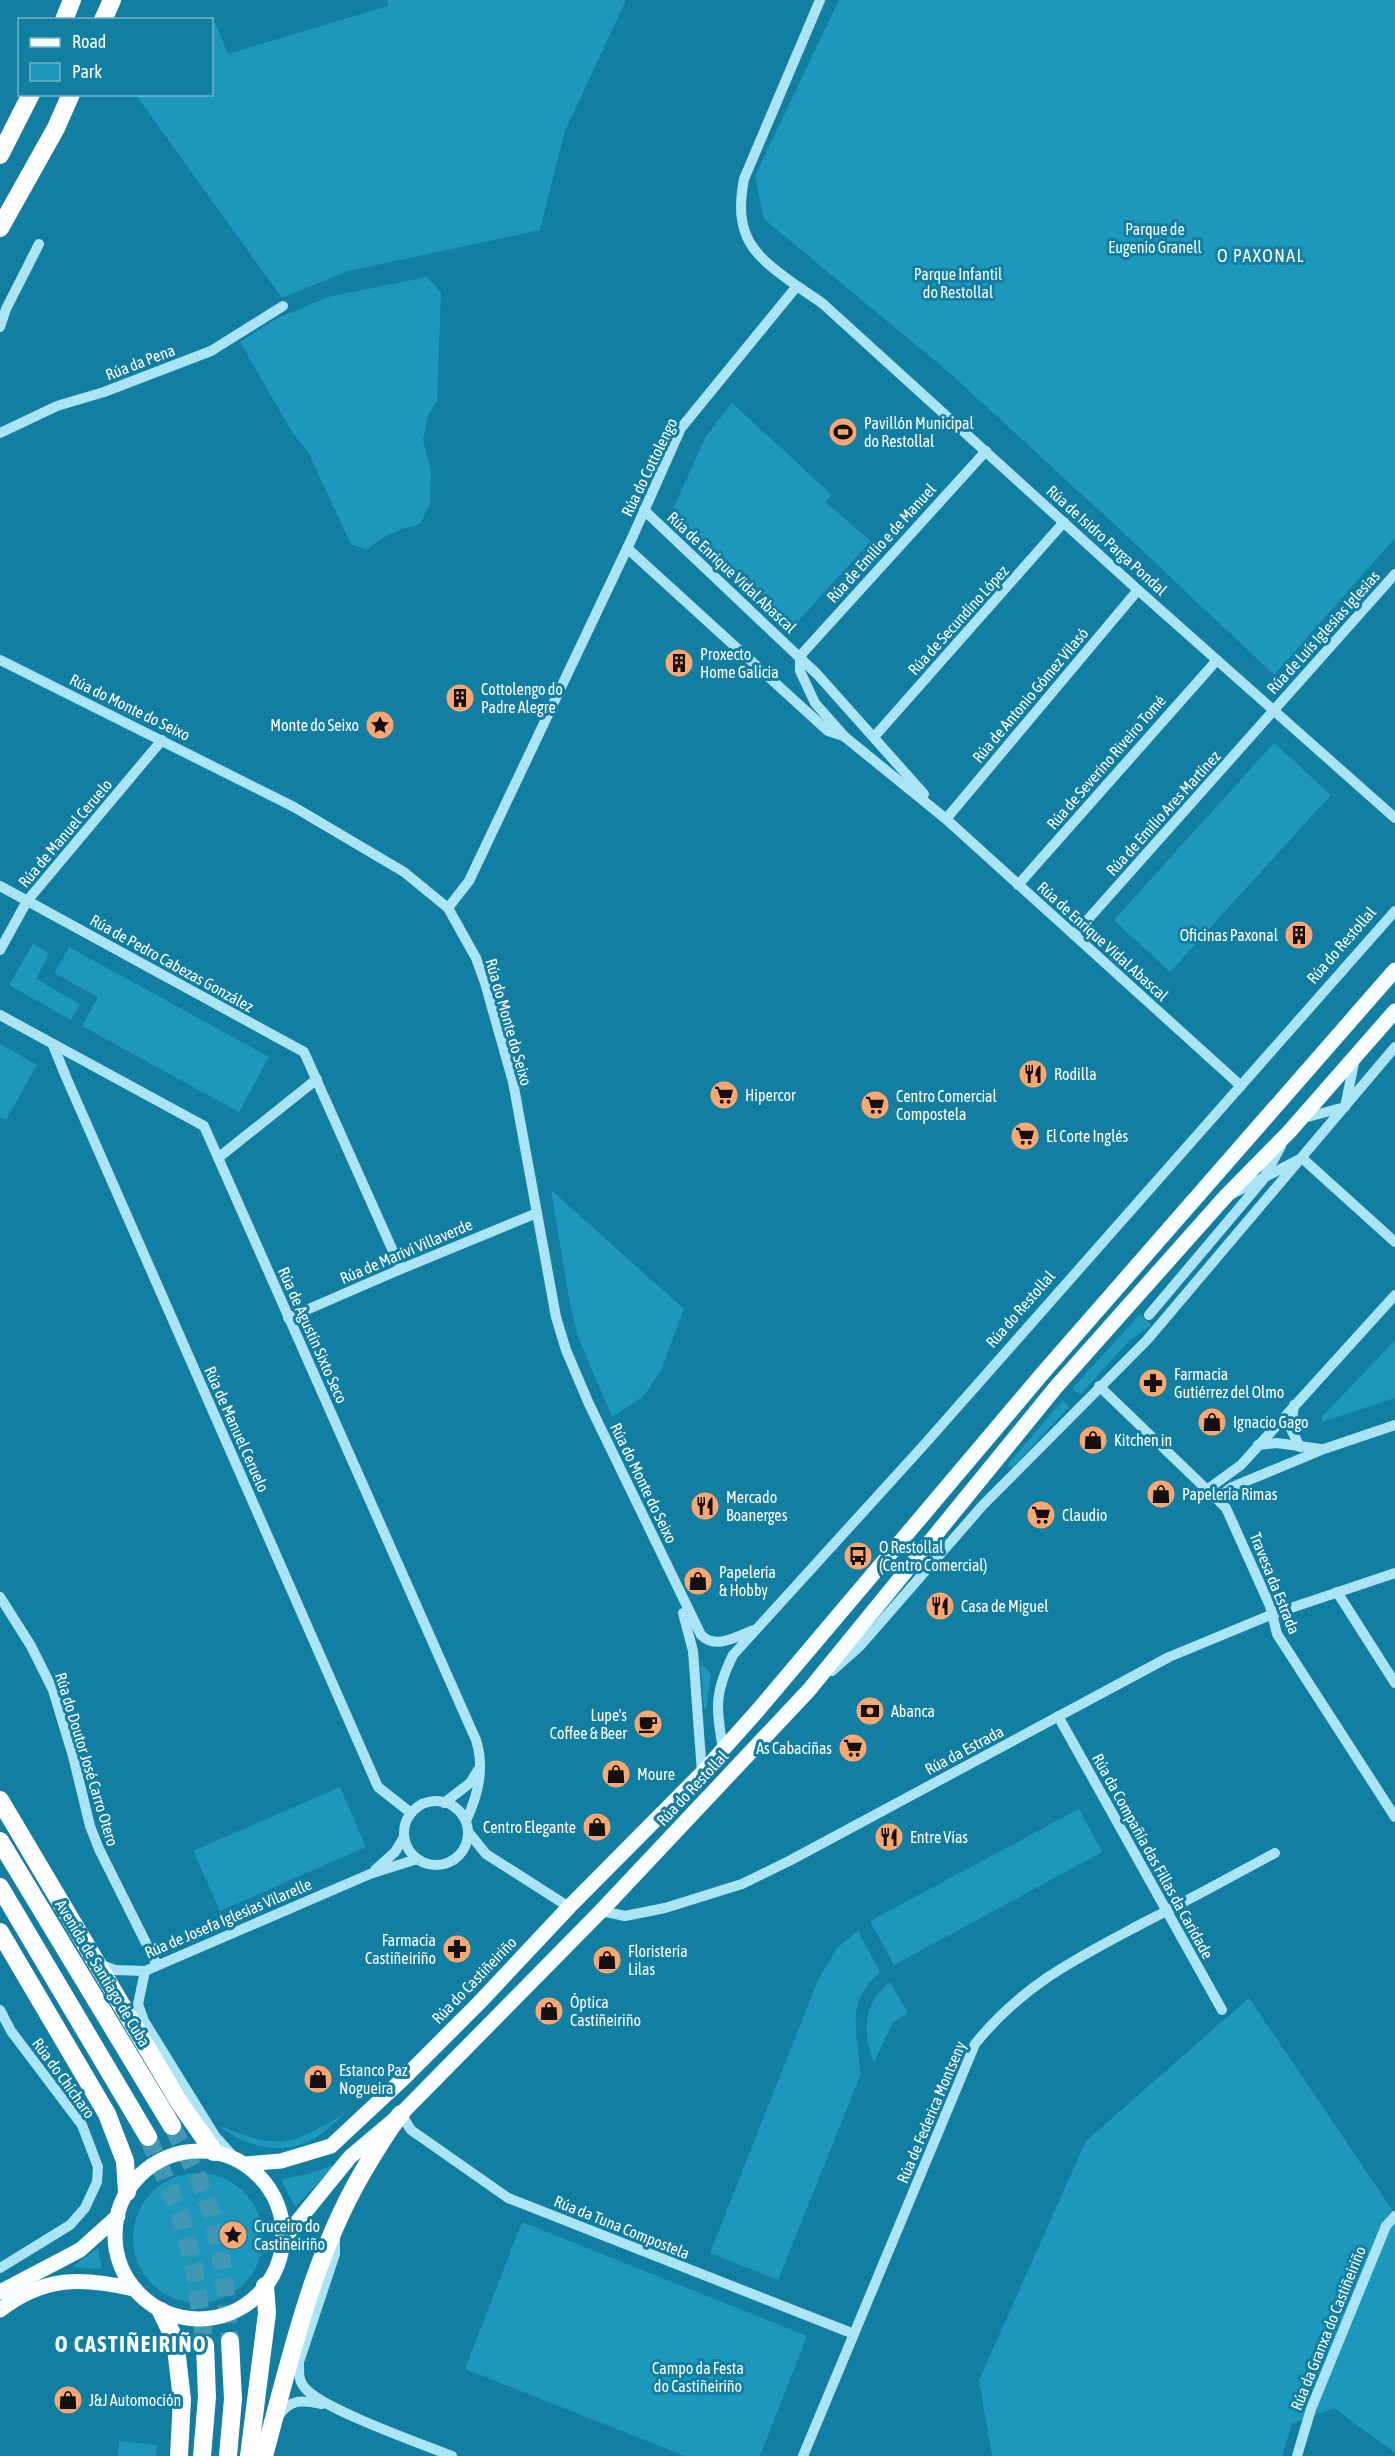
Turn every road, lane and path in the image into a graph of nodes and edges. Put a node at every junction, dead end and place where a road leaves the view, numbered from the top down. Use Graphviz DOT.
graph roads {
  1 [pos="72,0"];
  2 [pos="112,0"];
  3 [pos="820,0"];
  4 [pos="65,18"];
  5 [pos="104,18"];
  6 [pos="30,96"];
  7 [pos="69,96"];
  8 [pos="0,155"];
  9 [pos="0,228"];
  10 [pos="39,244"];
  11 [pos="797,286"];
  12 [pos="284,306"];
  13 [pos="0,327"];
  14 [pos="0,433"];
  15 [pos="986,451"];
  16 [pos="644,510"];
  17 [pos="1064,522"];
  18 [pos="627,548"];
  19 [pos="1395,574"];
  20 [pos="1138,590"];
  21 [pos="800,656"];
  22 [pos="0,660"];
  23 [pos="1217,660"];
  24 [pos="1274,711"];
  25 [pos="845,737"];
  26 [pos="874,737"];
  27 [pos="162,740"];
  28 [pos="1395,818"];
  29 [pos="946,819"];
  30 [pos="1018,885"];
  31 [pos="0,886"];
  32 [pos="27,901"];
  33 [pos="448,908"];
  34 [pos="1395,911"];
  35 [pos="1074,935"];
  36 [pos="0,950"];
  37 [pos="1395,970"];
  38 [pos="1395,1011"];
  39 [pos="0,1015"];
  40 [pos="53,1045"];
  41 [pos="1395,1047"];
  42 [pos="1355,1057"];
  43 [pos="317,1079"];
  44 [pos="1241,1086"];
  45 [pos="1345,1107"];
  46 [pos="1300,1119"];
  47 [pos="1289,1132"];
  48 [pos="218,1158"];
  49 [pos="1302,1158"];
  50 [pos="1262,1180"];
  51 [pos="1226,1197"];
  52 [pos="537,1213"];
  53 [pos="1395,1242"];
  54 [pos="401,1269"];
  55 [pos="1395,1295"];
  56 [pos="1149,1316"];
  57 [pos="288,1318"];
  58 [pos="1099,1386"];
  59 [pos="1294,1404"];
  60 [pos="1395,1425"];
  61 [pos="1258,1445"];
  62 [pos="1300,1447"];
  63 [pos="1324,1449"];
  64 [pos="1208,1489"];
  65 [pos="1218,1498"];
  66 [pos="666,1565"];
  67 [pos="1395,1573"];
  68 [pos="1337,1592"];
  69 [pos="0,1597"];
  70 [pos="1273,1614"];
  71 [pos="754,1630"];
  72 [pos="1395,1683"];
  73 [pos="809,1690"];
  74 [pos="1058,1716"];
  75 [pos="723,1749"];
  76 [pos="478,1770"];
  77 [pos="702,1773"];
  78 [pos="0,1800"];
  79 [pos="444,1803"];
  80 [pos="411,1813"];
  81 [pos="1395,1817"];
  82 [pos="466,1821"];
  83 [pos="469,1833"];
  84 [pos="404,1837"];
  85 [pos="0,1841"];
  86 [pos="1275,1853"];
  87 [pos="486,1854"];
  88 [pos="460,1856"];
  89 [pos="417,1859"];
  90 [pos="370,1874"];
  91 [pos="0,1887"];
  92 [pos="569,1906"];
  93 [pos="601,1911"];
  94 [pos="1167,1911"];
  95 [pos="0,1932"];
  96 [pos="96,1962"];
  97 [pos="157,1965"];
  98 [pos="144,1971"];
  99 [pos="0,2010"];
  100 [pos="1222,2010"];
  101 [pos="401,2114"];
  102 [pos="171,2126"];
  103 [pos="148,2137"];
  104 [pos="214,2152"];
  105 [pos="240,2161"];
  106 [pos="127,2192"];
  107 [pos="118,2216"];
  108 [pos="1395,2216"];
  109 [pos="335,2226"];
  110 [pos="280,2243"];
  111 [pos="0,2268"];
  112 [pos="265,2286"];
  113 [pos="134,2289"];
  114 [pos="0,2292"];
  115 [pos="0,2310"];
  116 [pos="161,2311"];
  117 [pos="854,2334"];
  118 [pos="230,2341"];
  119 [pos="205,2345"];
  120 [pos="334,2407"];
  121 [pos="270,2432"];
  122 [pos="179,2456"];
  123 [pos="202,2456"];
  124 [pos="228,2456"];
  125 [pos="249,2456"];
  126 [pos="264,2456"];
  127 [pos="452,2456"];
  128 [pos="803,2456"];
  129 [pos="1297,2456"];
  1 -- 4 [label="highway"];
  2 -- 5 [label="highway"];
  3 -- 11 [label="street"];
  6 -- 8 [label="highway"];
  7 -- 9 [label="highway"];
  10 -- 13 [label="street"];
  11 -- 15 [label="street, Rúa de Isidro Parga Pondal"];
  11 -- 16 [label="street, Rúa do Cottolengo"];
  12 -- 14 [label="street, Rúa da Pena"];
  15 -- 17 [label="street, Rúa de Isidro Parga Pondal"];
  15 -- 21 [label="street, Rúa de Emilio e de Manuel"];
  16 -- 18 [label="street, Rúa do Cottolengo"];
  16 -- 21 [label="street, Rúa de Enrique Vidal Abascal"];
  17 -- 20 [label="street, Rúa de Isidro Parga Pondal"];
  17 -- 26 [label="street, Rúa de Secundino López"];
  18 -- 25 [label="street, Rúa de Enrique Vidal Abascal"];
  18 -- 33 [label="street, Rúa do Cottolengo"];
  19 -- 24 [label="street, Rúa de Luís Iglesias Iglesias"];
  20 -- 23 [label="street, Rúa de Isidro Parga Pondal"];
  20 -- 29 [label="street, Rúa de Antonio Gómez Vilasó"];
  21 -- 25 [label="street, Rúa de Enrique Vidal Abascal"];
  21 -- 26 [label="street, Rúa de Enrique Vidal Abascal"];
  22 -- 27 [label="street, Rúa do Monte do Seixo"];
  23 -- 24 [label="street, Rúa de Isidro Parga Pondal"];
  23 -- 30 [label="street, Rúa de Severino Riveiro Tomé"];
  24 -- 28 [label="street, Rúa de Isidro Parga Pondal"];
  24 -- 35 [label="street, Rúa de Emilio Ares Martínez"];
  25 -- 29 [label="street, Rúa de Enrique Vidal Abascal"];
  26 -- 29 [label="street, Rúa de Enrique Vidal Abascal"];
  27 -- 32 [label="street, Rúa de Manuel Ceruelo"];
  27 -- 33 [label="street, Rúa do Monte do Seixo"];
  29 -- 30 [label="street, Rúa de Enrique Vidal Abascal"];
  30 -- 35 [label="street, Rúa de Enrique Vidal Abascal"];
  31 -- 32 [label="street, Rúa de Pedro Cabezas González"];
  32 -- 36 [label="street, Rúa de Manuel Ceruelo"];
  32 -- 43 [label="street, Rúa de Pedro Cabezas González"];
  33 -- 52 [label="street, Rúa do Monte do Seixo"];
  34 -- 44 [label="street, Rúa do Restollal"];
  35 -- 44 [label="street, Rúa de Enrique Vidal Abascal"];
  37 -- 75 [label="main road, Rúa do Restollal"];
  38 -- 42 [label="main road, Rúa do Restollal"];
  39 -- 40 [label="street, Rúa de Agustín Sixto Seco"];
  40 -- 48 [label="street, Rúa de Agustín Sixto Seco"];
  40 -- 80 [label="street, Rúa de Manuel Ceruelo"];
  41 -- 45 [label="street, Rúa do Restollal"];
  42 -- 45 [label="street, Rúa do Restollal"];
  42 -- 46 [label="main road, Rúa do Restollal"];
  43 -- 48 [label="street"];
  43 -- 54 [label="street, Rúa de Pedro Cabezas González"];
  44 -- 71 [label="street, Rúa do Restollal"];
  45 -- 46 [label="street"];
  45 -- 49 [label="street, Rúa do Restollal"];
  46 -- 47 [label="main road, Rúa do Restollal"];
  47 -- 50 [label="street, Rúa do Restollal"];
  47 -- 51 [label="main road, Rúa do Restollal"];
  48 -- 57 [label="street, Rúa de Agustín Sixto Seco"];
  49 -- 50 [label="street, Rúa do Restollal"];
  49 -- 53 [label="street"];
  49 -- 58 [label="street, Rúa do Restollal"];
  50 -- 51 [label="street, Rúa do Restollal"];
  50 -- 56 [label="street, Rúa do Restollal"];
  51 -- 73 [label="main road, Rúa do Restollal"];
  52 -- 54 [label="street, Rúa de Mariví Villaverde"];
  52 -- 66 [label="street, Rúa do Monte do Seixo"];
  54 -- 57 [label="street, Rúa de Mariví Villaverde"];
  55 -- 59 [label="street"];
  57 -- 76 [label="street, Rúa de Agustín Sixto Seco"];
  58 -- 64 [label="street, Travesa da Estrada"];
  58 -- 73 [label="street, Rúa do Restollal"];
  59 -- 61 [label="street"];
  59 -- 62 [label="street"];
  60 -- 63 [label="street"];
  61 -- 62 [label="street"];
  61 -- 64 [label="street"];
  62 -- 63 [label="street"];
  63 -- 65 [label="street"];
  64 -- 65 [label="street, Travesa da Estrada"];
  65 -- 70 [label="street, Travesa da Estrada"];
  66 -- 71 [label="street, Rúa do Monte do Seixo"];
  66 -- 77 [label="street, Rúa do Monte do Seixo"];
  67 -- 68 [label="street, Rúa da Estrada"];
  68 -- 70 [label="street, Rúa da Estrada"];
  68 -- 72 [label="street"];
  69 -- 97 [label="street, Rúa do Doutor José Carro Otero"];
  70 -- 74 [label="street, Rúa da Estrada"];
  70 -- 81 [label="street, Travesa da Estrada"];
  71 -- 75 [label="street, Rúa do Restollal"];
  73 -- 93 [label="main road, Rúa do Restollal"];
  74 -- 93 [label="street, Rúa da Estrada"];
  74 -- 94 [label="street, Rúa da Compañía das Fillas da Caridade"];
  75 -- 77 [label="main road, Rúa do Restollal"];
  76 -- 79 [label="street"];
  76 -- 82 [label="street, Rúa de Agustín Sixto Seco"];
  77 -- 92 [label="main road, Rúa do Castiñeiriño"];
  78 -- 96 [label="highway"];
  79 -- 80 [label="street"];
  79 -- 82 [label="street"];
  80 -- 84 [label="street"];
  82 -- 83 [label="street"];
  83 -- 87 [label="street"];
  83 -- 88 [label="street"];
  84 -- 89 [label="street"];
  84 -- 90 [label="street, Rúa de Josefa Iglesias Vilarelle"];
  85 -- 102 [label="highway, Avenida de Santiago de Cuba"];
  86 -- 94 [label="street, Rúa de Federica Montseny"];
  87 -- 88 [label="street"];
  87 -- 92 [label="street"];
  88 -- 89 [label="street"];
  89 -- 90 [label="street, Rúa de Josefa Iglesias Vilarelle"];
  90 -- 97 [label="street, Rúa de Josefa Iglesias Vilarelle"];
  91 -- 103 [label="highway"];
  92 -- 105 [label="main road, Rúa do Castiñeiriño"];
  93 -- 101 [label="main road, Rúa do Castiñeiriño"];
  94 -- 100 [label="street, Rúa da Compañía das Fillas da Caridade"];
  94 -- 117 [label="street, Rúa de Federica Montseny"];
  95 -- 106 [label="highway"];
  96 -- 98 [label="street, Rúa de Josefa Iglesias Vilarelle"];
  96 -- 104 [label="highway"];
  97 -- 98 [label="street, Rúa de Josefa Iglesias Vilarelle"];
  98 -- 105 [label="street"];
  99 -- 111 [label="street, Rúa do Chícharo"];
  101 -- 109 [label="highway"];
  101 -- 110 [label="main road, Rúa do Castiñeiriño"];
  101 -- 117 [label="street, Rúa da Tuna Compostela"];
  104 -- 105 [label="main road, Rúa do Castiñeiriño"];
  104 -- 106 [label="main road, Rúa do Castiñeiriño"];
  105 -- 110 [label="main road, Rúa do Castiñeiriño"];
  106 -- 107 [label="main road, Rúa do Castiñeiriño"];
  107 -- 113 [label="main road, Rúa do Castiñeiriño"];
  107 -- 114 [label="main road, Rúa do Castiñeiriño"];
  108 -- 129 [label="street, Rúa da Granxa do Castiñeiriño"];
  109 -- 120 [label="street"];
  109 -- 121 [label="highway"];
  110 -- 112 [label="main road, Rúa do Castiñeiriño"];
  112 -- 116 [label="main road, Rúa do Castiñeiriño"];
  112 -- 125 [label="highway"];
  113 -- 115 [label="main road, Rúa do Castiñeiriño"];
  113 -- 116 [label="main road, Rúa do Castiñeiriño"];
  116 -- 122 [label="highway"];
  117 -- 128 [label="street, Rúa de Federica Montseny"];
  118 -- 124 [label="highway"];
  119 -- 123 [label="highway"];
  120 -- 121 [label="street"];
  120 -- 127 [label="street"];
  121 -- 126 [label="highway"];
}
